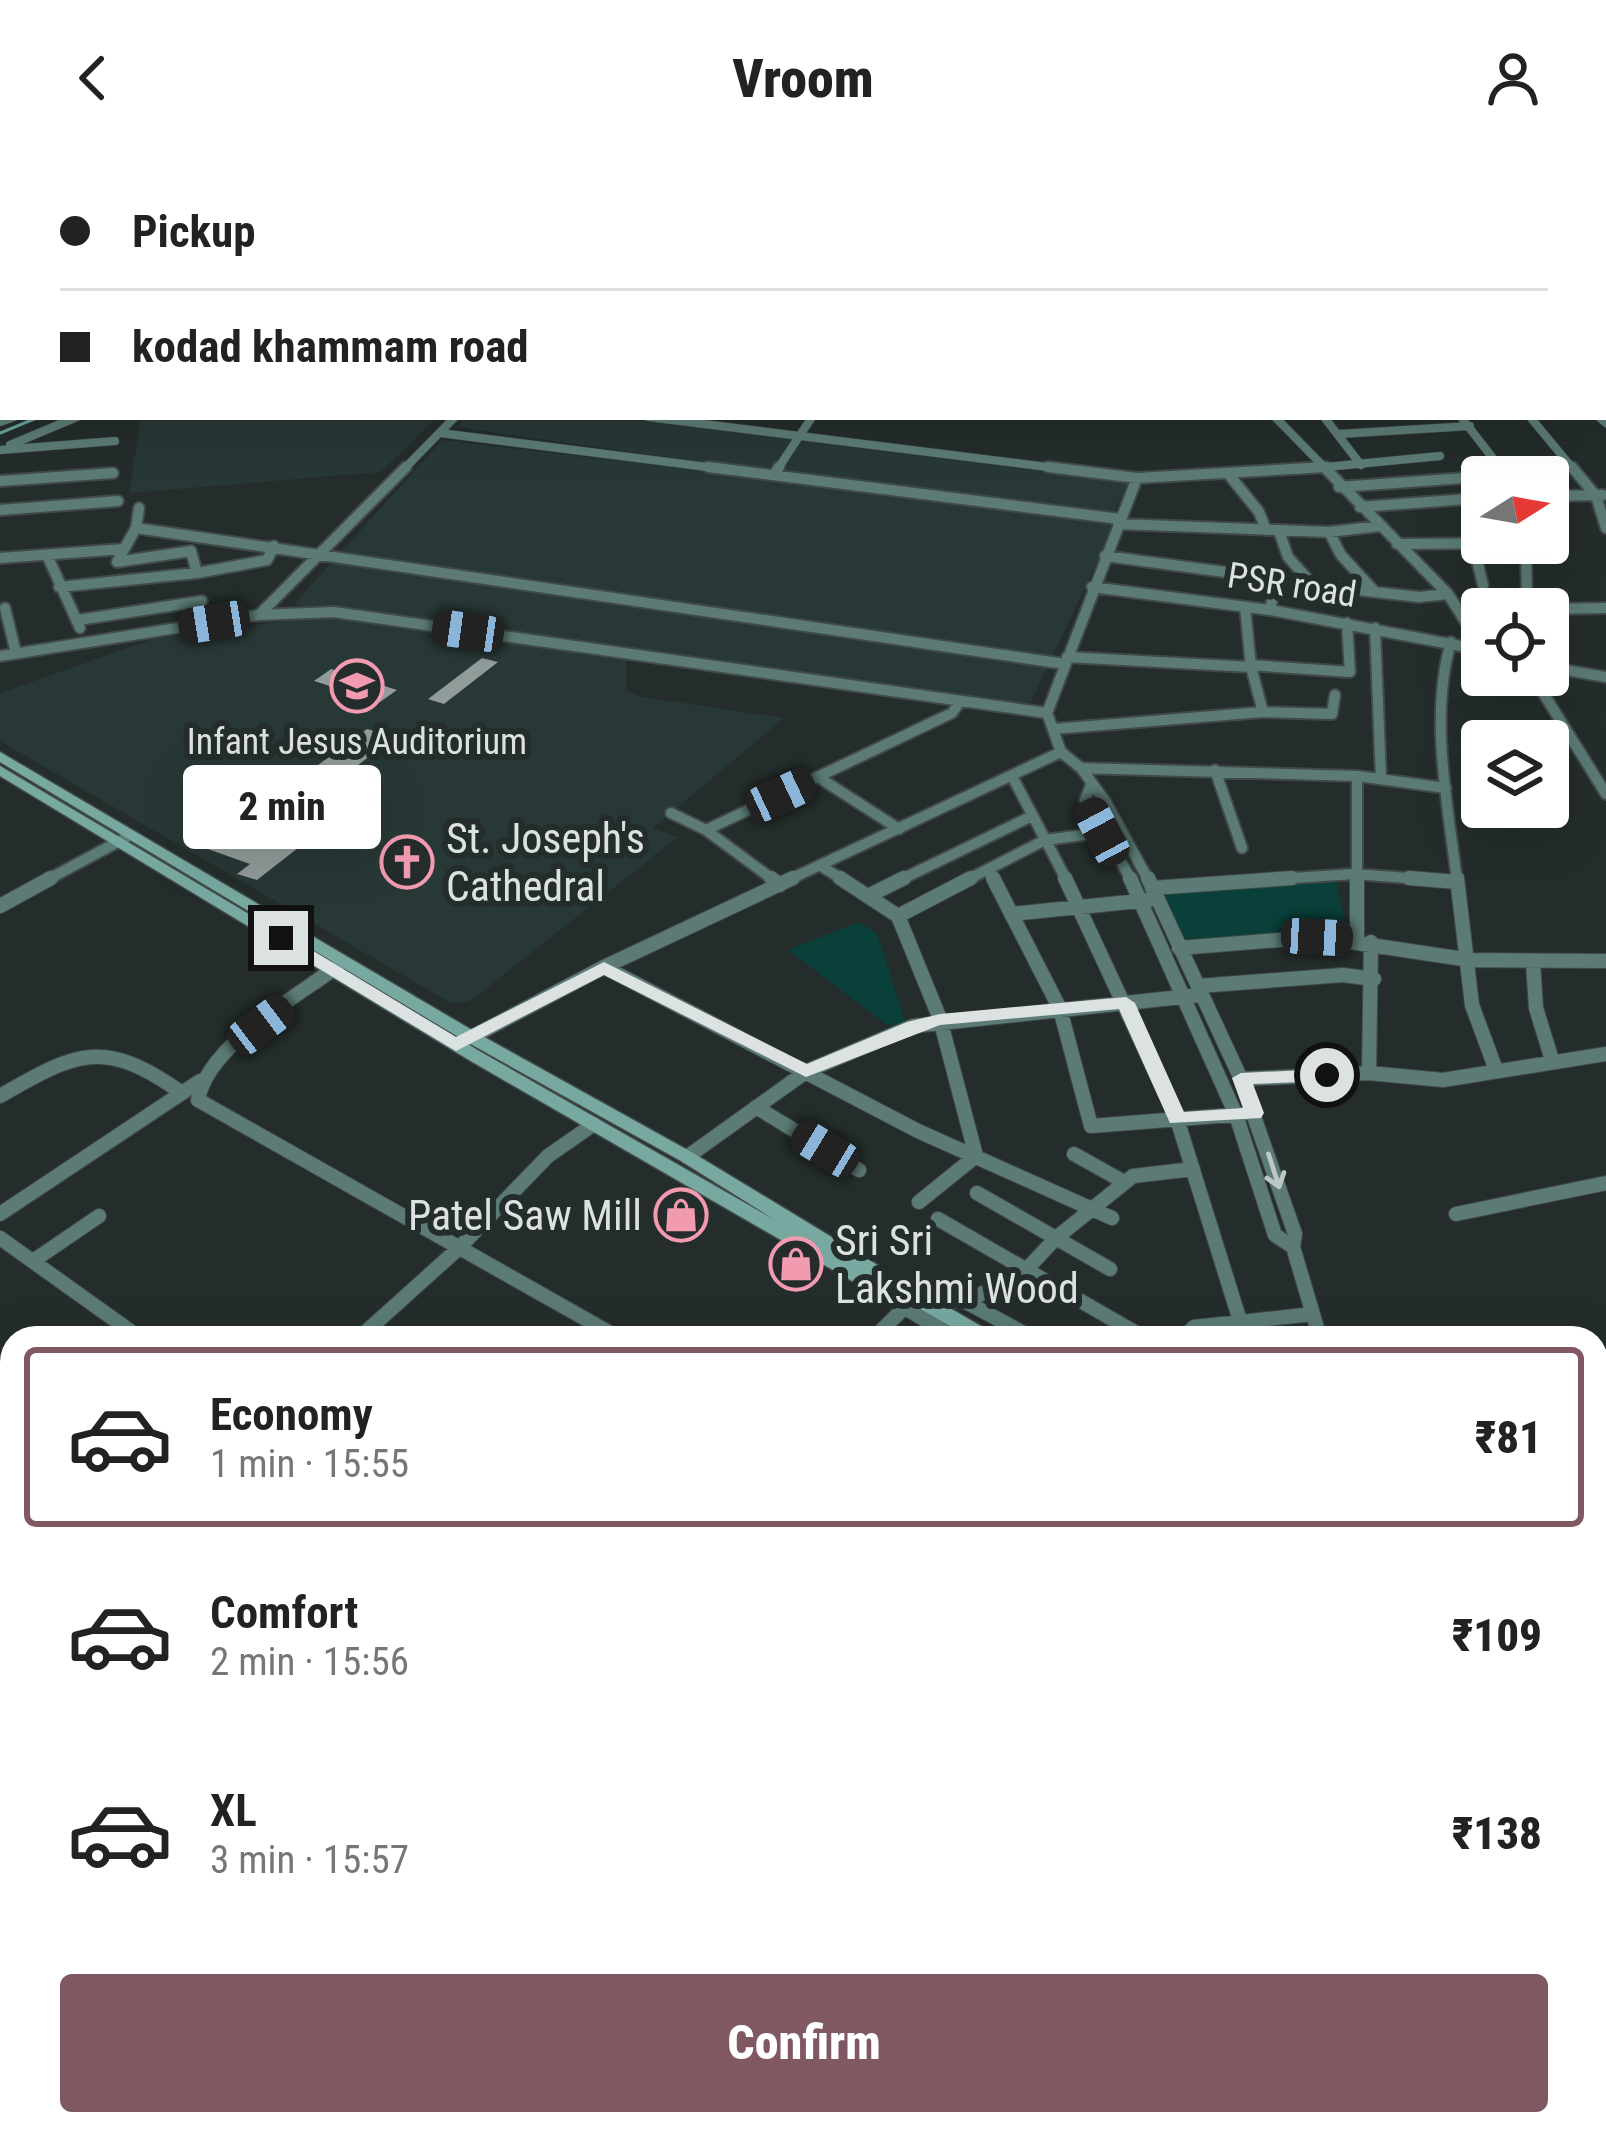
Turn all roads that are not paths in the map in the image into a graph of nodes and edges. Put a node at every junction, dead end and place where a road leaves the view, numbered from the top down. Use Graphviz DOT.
graph roads {
  1 [pos="70,420"];
  2 [pos="452,420"];
  3 [pos="694,420"];
  4 [pos="810,420"];
  5 [pos="1278,420"];
  6 [pos="1327,420"];
  7 [pos="1429,420"];
  8 [pos="1464,420"];
  9 [pos="1533,420"];
  10 [pos="1470,426"];
  11 [pos="1436,428"];
  12 [pos="440,433"];
  13 [pos="1339,434"];
  14 [pos="801,436"];
  15 [pos="116,441"];
  16 [pos="0,449"];
  17 [pos="1440,456"];
  18 [pos="1492,456"];
  19 [pos="1361,465"];
  20 [pos="1320,467"];
  21 [pos="113,473"];
  22 [pos="774,475"];
  23 [pos="1230,476"];
  24 [pos="1137,478"];
  25 [pos="1461,479"];
  26 [pos="0,481"];
  27 [pos="1339,487"];
  28 [pos="1601,495"];
  29 [pos="1569,496"];
  30 [pos="1461,500"];
  31 [pos="118,501"];
  32 [pos="1360,507"];
  33 [pos="139,508"];
  34 [pos="0,510"];
  35 [pos="1119,522"];
  36 [pos="1380,526"];
  37 [pos="136,528"];
  38 [pos="1606,528"];
  39 [pos="1272,531"];
  40 [pos="1329,532"];
  41 [pos="1397,544"];
  42 [pos="1461,544"];
  43 [pos="274,546"];
  44 [pos="124,549"];
  45 [pos="321,553"];
  46 [pos="47,555"];
  47 [pos="1105,556"];
  48 [pos="0,558"];
  49 [pos="1478,564"];
  50 [pos="197,573"];
  51 [pos="1483,585"];
  52 [pos="59,587"];
  53 [pos="1092,587"];
  54 [pos="1375,592"];
  55 [pos="1448,594"];
  56 [pos="202,601"];
  57 [pos="1245,607"];
  58 [pos="4,608"];
  59 [pos="1606,608"];
  60 [pos="1569,609"];
  61 [pos="1270,610"];
  62 [pos="1461,614"];
  63 [pos="259,615"];
  64 [pos="78,620"];
  65 [pos="1347,623"];
  66 [pos="1375,628"];
  67 [pos="1461,631"];
  68 [pos="1417,635"];
  69 [pos="1451,642"];
  70 [pos="79,643"];
  71 [pos="1461,644"];
  72 [pos="16,653"];
  73 [pos="0,656"];
  74 [pos="1066,660"];
  75 [pos="1251,666"];
  76 [pos="1569,671"];
  77 [pos="1606,677"];
  78 [pos="1335,695"];
  79 [pos="1545,696"];
  80 [pos="959,703"];
  81 [pos="1263,712"];
  82 [pos="1047,713"];
  83 [pos="1052,729"];
  84 [pos="1061,752"];
  85 [pos="0,756"];
  86 [pos="1082,769"];
  87 [pos="0,770"];
  88 [pos="1215,770"];
  89 [pos="1012,776"];
  90 [pos="1357,776"];
  91 [pos="818,777"];
  92 [pos="1381,778"];
  93 [pos="1446,788"];
  94 [pos="1606,794"];
  95 [pos="671,813"];
  96 [pos="1032,816"];
  97 [pos="899,829"];
  98 [pos="706,830"];
  99 [pos="1110,831"];
  100 [pos="126,838"];
  101 [pos="1045,840"];
  102 [pos="1242,848"];
  103 [pos="821,866"];
  104 [pos="990,872"];
  105 [pos="1354,874"];
  106 [pos="1457,882"];
  107 [pos="780,885"];
  108 [pos="868,896"];
  109 [pos="1151,896"];
  110 [pos="0,907"];
  111 [pos="1080,907"];
  112 [pos="1011,914"];
  113 [pos="898,916"];
  114 [pos="1364,941"];
  115 [pos="1179,948"];
  116 [pos="1470,960"];
  117 [pos="1533,962"];
  118 [pos="1606,962"];
  119 [pos="341,964"];
  120 [pos="604,968"];
  121 [pos="1374,979"];
  122 [pos="1194,993"];
  123 [pos="1126,1003"];
  124 [pos="1060,1009"];
  125 [pos="940,1019"];
  126 [pos="463,1041"];
  127 [pos="1606,1054"];
  128 [pos="1552,1060"];
  129 [pos="1496,1070"];
  130 [pos="806,1071"];
  131 [pos="1370,1073"];
  132 [pos="1241,1078"];
  133 [pos="200,1081"];
  134 [pos="182,1093"];
  135 [pos="0,1096"];
  136 [pos="756,1107"];
  137 [pos="1255,1113"];
  138 [pos="1236,1114"];
  139 [pos="1177,1119"];
  140 [pos="594,1124"];
  141 [pos="1074,1154"];
  142 [pos="976,1156"];
  143 [pos="687,1157"];
  144 [pos="1193,1169"];
  145 [pos="859,1171"];
  146 [pos="1124,1182"];
  147 [pos="1606,1183"];
  148 [pos="977,1193"];
  149 [pos="919,1202"];
  150 [pos="1091,1209"];
  151 [pos="0,1214"];
  152 [pos="1456,1214"];
  153 [pos="99,1216"];
  154 [pos="938,1219"];
  155 [pos="1112,1219"];
  156 [pos="0,1238"];
  157 [pos="1056,1238"];
  158 [pos="1292,1247"];
  159 [pos="459,1248"];
  160 [pos="33,1261"];
  161 [pos="1110,1268"];
  162 [pos="1026,1270"];
  163 [pos="907,1299"];
  164 [pos="966,1302"];
  165 [pos="1313,1314"];
  166 [pos="1241,1324"];
  167 [pos="123,1326"];
  168 [pos="372,1326"];
  169 [pos="599,1326"];
  170 [pos="884,1326"];
  171 [pos="940,1326"];
  172 [pos="965,1326"];
  173 [pos="1011,1326"];
  174 [pos="1123,1326"];
  175 [pos="1210,1326"];
  176 [pos="1316,1326"];
  1 -- 16 [label="street"];
  2 -- 12 [label="street"];
  3 -- 14 [label="street"];
  4 -- 14 [label="street"];
  5 -- 20 [label="street"];
  6 -- 13 [label="street"];
  7 -- 11 [label="street"];
  8 -- 10 [label="street"];
  9 -- 28 [label="street"];
  10 -- 11 [label="street"];
  10 -- 18 [label="street"];
  11 -- 13 [label="street"];
  12 -- 22 [label="street"];
  12 -- 45 [label="street"];
  13 -- 19 [label="street"];
  14 -- 22 [label="street"];
  14 -- 24 [label="street"];
  15 -- 16 [label="street"];
  17 -- 19 [label="street"];
  19 -- 20 [label="street"];
  20 -- 23 [label="street"];
  20 -- 27 [label="street"];
  21 -- 26 [label="street"];
  22 -- 35 [label="street"];
  23 -- 24 [label="street"];
  23 -- 39 [label="street"];
  24 -- 35 [label="street"];
  25 -- 27 [label="street"];
  27 -- 32 [label="street"];
  28 -- 29 [label="street"];
  28 -- 38 [label="street"];
  30 -- 32 [label="street"];
  31 -- 34 [label="street"];
  32 -- 36 [label="street"];
  33 -- 37 [label="street"];
  35 -- 39 [label="street"];
  35 -- 47 [label="street"];
  36 -- 40 [label="street"];
  36 -- 41 [label="street"];
  37 -- 43 [label="street"];
  37 -- 44 [label="street"];
  39 -- 40 [label="street"];
  39 -- 54 [label="street"];
  40 -- 54 [label="street"];
  41 -- 42 [label="street"];
  41 -- 55 [label="street"];
  43 -- 45 [label="street"];
  43 -- 50 [label="street"];
  44 -- 46 [label="street"];
  44 -- 50 [label="street"];
  45 -- 63 [label="street"];
  45 -- 74 [label="street"];
  46 -- 48 [label="street"];
  46 -- 52 [label="street"];
  47 -- 53 [label="street"];
  47 -- 61 [label="street"];
  49 -- 51 [label="street"];
  50 -- 52 [label="street"];
  52 -- 64 [label="street"];
  53 -- 57 [label="street, PSR road"];
  53 -- 74 [label="street"];
  54 -- 55 [label="street"];
  55 -- 62 [label="street"];
  56 -- 64 [label="street"];
  57 -- 61 [label="street, PSR road"];
  57 -- 75 [label="street"];
  58 -- 72 [label="street"];
  59 -- 60 [label="street"];
  61 -- 65 [label="street, PSR road"];
  63 -- 70 [label="street"];
  63 -- 80 [label="street"];
  64 -- 70 [label="street"];
  65 -- 66 [label="street, PSR road"];
  65 -- 75 [label="street"];
  66 -- 68 [label="street, PSR road"];
  66 -- 92 [label="street"];
  67 -- 68 [label="street"];
  68 -- 69 [label="street, PSR road"];
  69 -- 71 [label="street, PSR road"];
  69 -- 93 [label="street"];
  70 -- 72 [label="street"];
  72 -- 73 [label="street"];
  74 -- 75 [label="street"];
  74 -- 82 [label="street"];
  75 -- 81 [label="street"];
  76 -- 77 [label="street"];
  78 -- 81 [label="street"];
  79 -- 94 [label="street"];
  80 -- 82 [label="street"];
  80 -- 91 [label="street"];
  81 -- 83 [label="street"];
  82 -- 83 [label="street"];
  83 -- 84 [label="street"];
  84 -- 86 [label="street"];
  84 -- 89 [label="street"];
  85 -- 100 [label="main road"];
  86 -- 88 [label="street"];
  86 -- 99 [label="street"];
  87 -- 100 [label="main road"];
  88 -- 90 [label="street"];
  88 -- 102 [label="street"];
  89 -- 96 [label="street"];
  89 -- 97 [label="street"];
  90 -- 92 [label="street"];
  90 -- 105 [label="street"];
  91 -- 97 [label="street"];
  91 -- 98 [label="street"];
  92 -- 93 [label="street"];
  93 -- 106 [label="street"];
  95 -- 98 [label="street"];
  96 -- 101 [label="street"];
  96 -- 108 [label="street"];
  97 -- 103 [label="street"];
  98 -- 107 [label="street"];
  99 -- 101 [label="street"];
  99 -- 109 [label="street"];
  100 -- 110 [label="street"];
  100 -- 119 [label="main road"];
  101 -- 104 [label="street"];
  101 -- 111 [label="street"];
  103 -- 107 [label="street"];
  103 -- 108 [label="street"];
  104 -- 112 [label="street"];
  104 -- 113 [label="street"];
  105 -- 106 [label="street"];
  105 -- 109 [label="street"];
  105 -- 114 [label="street"];
  106 -- 116 [label="street"];
  107 -- 120 [label="street"];
  108 -- 113 [label="street"];
  109 -- 111 [label="street"];
  109 -- 115 [label="street"];
  109 -- 122 [label="street"];
  111 -- 112 [label="street"];
  111 -- 123 [label="street"];
  112 -- 124 [label="street"];
  113 -- 125 [label="street"];
  114 -- 115 [label="street"];
  114 -- 116 [label="street"];
  114 -- 121 [label="street"];
  115 -- 122 [label="street"];
  116 -- 117 [label="street"];
  116 -- 129 [label="street"];
  117 -- 118 [label="street"];
  117 -- 128 [label="street"];
  119 -- 126 [label="main road"];
  119 -- 133 [label="street"];
  120 -- 126 [label="street"];
  120 -- 130 [label="street"];
  121 -- 122 [label="street"];
  121 -- 131 [label="street"];
  122 -- 123 [label="street"];
  122 -- 132 [label="street"];
  122 -- 138 [label="street"];
  123 -- 124 [label="street"];
  123 -- 139 [label="street"];
  124 -- 125 [label="street"];
  124 -- 139 [label="street"];
  125 -- 130 [label="street"];
  125 -- 142 [label="street"];
  126 -- 140 [label="main road"];
  126 -- 143 [label="main road"];
  127 -- 128 [label="street"];
  128 -- 129 [label="street"];
  129 -- 131 [label="street"];
  130 -- 136 [label="street"];
  130 -- 142 [label="street"];
  131 -- 132 [label="street"];
  132 -- 137 [label="street"];
  133 -- 134 [label="street"];
  133 -- 159 [label="street"];
  134 -- 135 [label="street"];
  134 -- 151 [label="street"];
  136 -- 143 [label="street"];
  136 -- 145 [label="street"];
  137 -- 138 [label="street"];
  137 -- 158 [label="street, one-way"];
  138 -- 139 [label="street"];
  138 -- 158 [label="street"];
  139 -- 144 [label="street"];
  140 -- 159 [label="street"];
  140 -- 163 [label="main road"];
  141 -- 146 [label="street"];
  142 -- 149 [label="street"];
  142 -- 150 [label="street"];
  143 -- 163 [label="main road"];
  144 -- 146 [label="street"];
  144 -- 166 [label="street"];
  146 -- 150 [label="street"];
  147 -- 152 [label="street"];
  148 -- 157 [label="street"];
  150 -- 155 [label="street"];
  150 -- 157 [label="street"];
  153 -- 160 [label="street"];
  154 -- 162 [label="street"];
  156 -- 160 [label="street"];
  157 -- 161 [label="street"];
  157 -- 162 [label="street"];
  158 -- 165 [label="street"];
  159 -- 168 [label="street"];
  159 -- 169 [label="street"];
  160 -- 167 [label="street"];
  162 -- 164 [label="street"];
  162 -- 174 [label="street"];
  163 -- 164 [label="street"];
  163 -- 170 [label="street"];
  163 -- 171 [label="street"];
  163 -- 172 [label="main road"];
  164 -- 173 [label="street"];
  165 -- 166 [label="street"];
  165 -- 176 [label="street"];
  166 -- 175 [label="street"];
}
